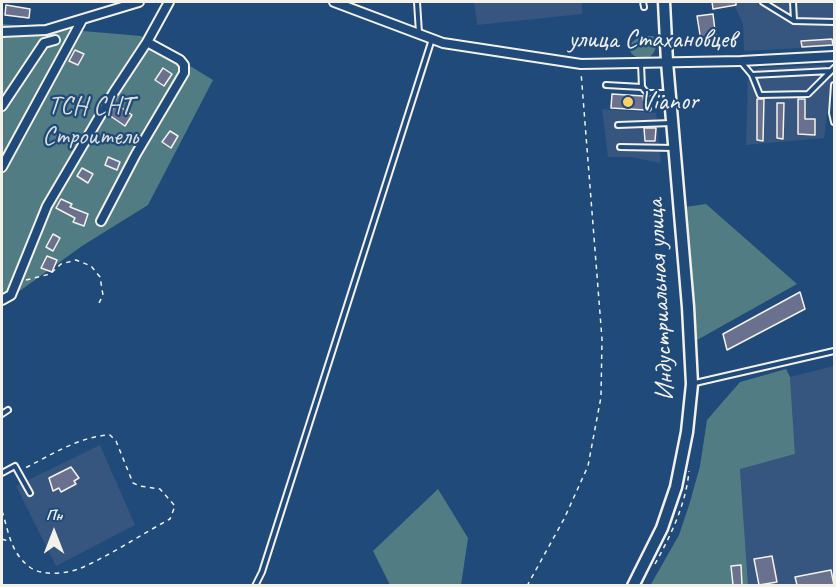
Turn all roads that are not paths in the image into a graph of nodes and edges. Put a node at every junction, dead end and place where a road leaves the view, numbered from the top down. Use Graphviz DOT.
graph roads {
  1 [pos="139,2"];
  2 [pos="169,2"];
  3 [pos="334,2"];
  4 [pos="417,2"];
  5 [pos="644,2"];
  6 [pos="664,2"];
  7 [pos="763,2"];
  8 [pos="793,2"];
  9 [pos="644,7"];
  10 [pos="82,20"];
  11 [pos="794,21"];
  12 [pos="834,22"];
  13 [pos="2,32"];
  14 [pos="419,34"];
  15 [pos="432,39"];
  16 [pos="55,40"];
  17 [pos="147,42"];
  18 [pos="834,56"];
  19 [pos="667,62"];
  20 [pos="741,62"];
  21 [pos="641,63"];
  22 [pos="833,69"];
  23 [pos="752,75"];
  24 [pos="834,85"];
  25 [pos="606,86"];
  26 [pos="642,87"];
  27 [pos="647,93"];
  28 [pos="669,93"];
  29 [pos="2,106"];
  30 [pos="648,108"];
  31 [pos="834,122"];
  32 [pos="672,123"];
  33 [pos="618,125"];
  34 [pos="620,147"];
  35 [pos="674,148"];
  36 [pos="2,167"];
  37 [pos="101,221"];
  38 [pos="2,300"];
  39 [pos="834,351"];
  40 [pos="692,384"];
  41 [pos="8,410"];
  42 [pos="2,414"];
  43 [pos="2,473"];
  44 [pos="30,493"];
  45 [pos="255,585"];
  46 [pos="633,585"];
  1 -- 10 [label="street"];
  2 -- 17 [label="street"];
  3 -- 14 [label="street, улица Стахановцев"];
  4 -- 14 [label="lane"];
  5 -- 9 [label="lane"];
  6 -- 19 [label="main road, Индустриальная улица"];
  7 -- 11 [label="lane"];
  8 -- 11 [label="lane"];
  10 -- 13 [label="street"];
  10 -- 36 [label="street"];
  11 -- 12 [label="lane"];
  14 -- 15 [label="street, улица Стахановцев"];
  15 -- 21 [label="street, улица Стахановцев"];
  15 -- 45 [label="lane"];
  16 -- 29 [label="street"];
  17 -- 37 [label="street"];
  17 -- 38 [label="street"];
  18 -- 20 [label="street, улица Стахановцев"];
  19 -- 20 [label="street, улица Стахановцев"];
  19 -- 21 [label="street, улица Стахановцев"];
  19 -- 28 [label="main road, Индустриальная улица"];
  20 -- 23 [label="lane"];
  21 -- 26 [label="lane"];
  22 -- 23 [label="lane"];
  22 -- 23 [label="lane"];
  24 -- 31 [label="lane"];
  25 -- 26 [label="lane"];
  26 -- 27 [label="lane"];
  27 -- 28 [label="lane"];
  27 -- 30 [label="lane"];
  28 -- 32 [label="main road, Индустриальная улица"];
  32 -- 33 [label="lane"];
  32 -- 35 [label="main road, Индустриальная улица"];
  34 -- 35 [label="lane"];
  35 -- 40 [label="main road, Индустриальная улица"];
  39 -- 40 [label="lane"];
  40 -- 46 [label="main road, Индустриальная улица"];
  41 -- 42 [label="lane"];
  43 -- 44 [label="lane"];
}
